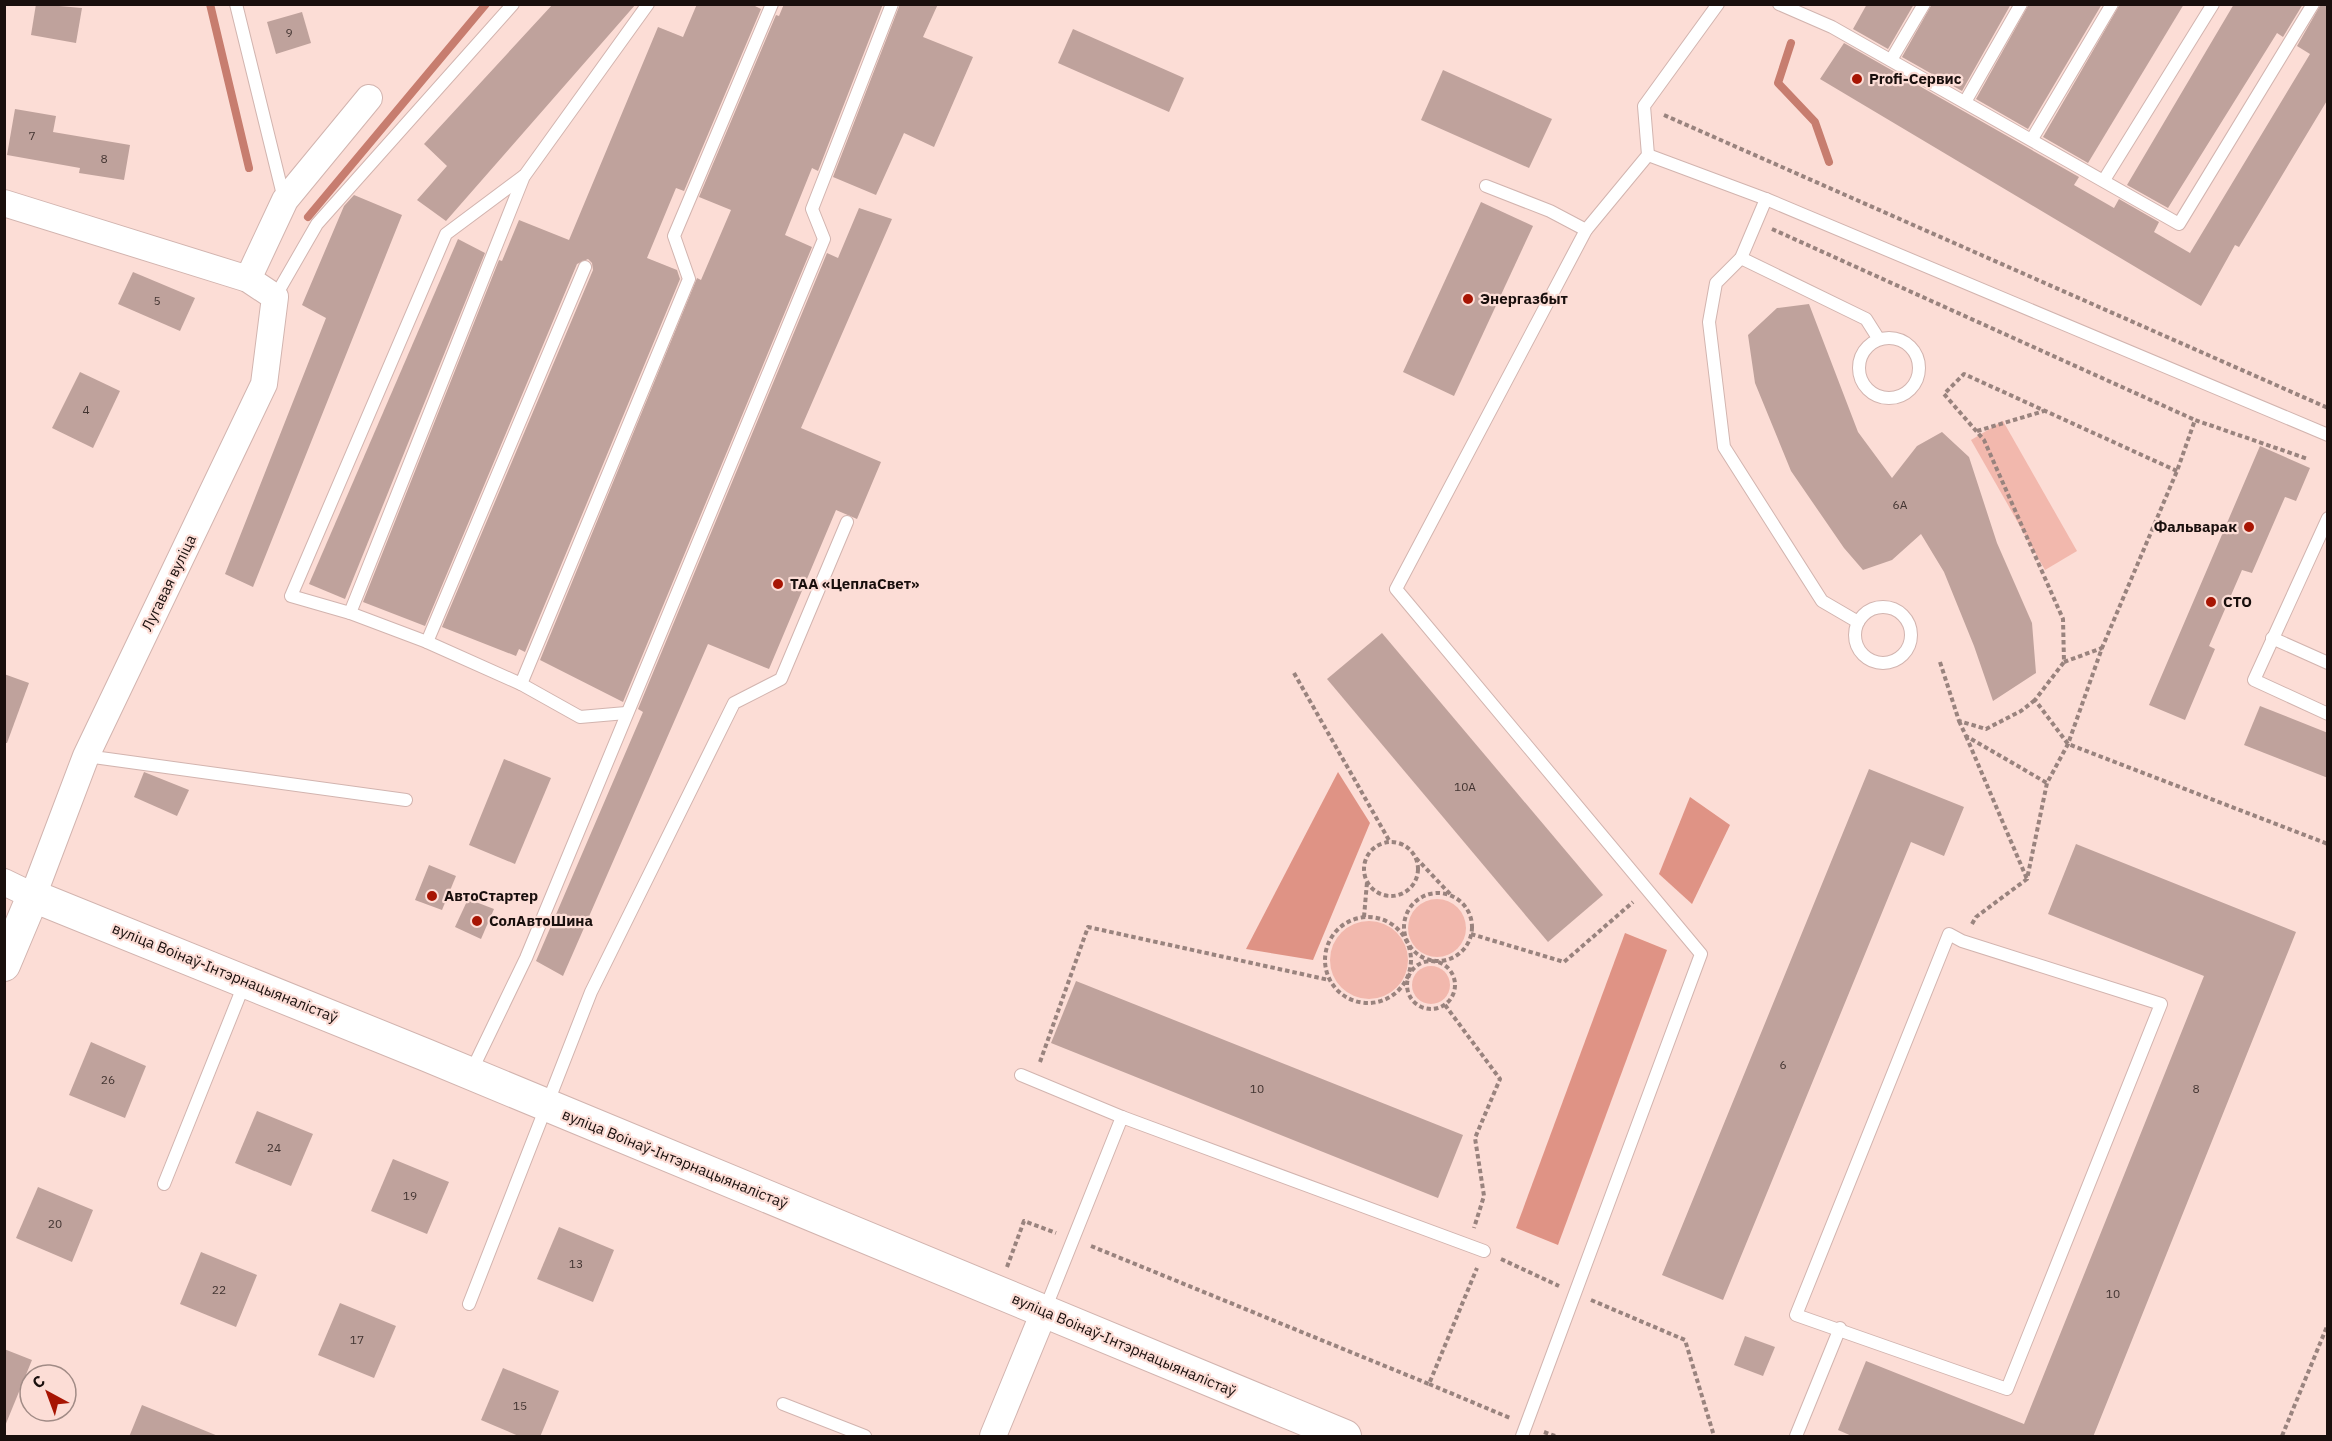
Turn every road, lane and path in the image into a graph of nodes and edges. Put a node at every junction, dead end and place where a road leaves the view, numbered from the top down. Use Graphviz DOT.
graph roads {
  1 [pos="236,4"];
  2 [pos="513,4"];
  3 [pos="648,4"];
  4 [pos="772,4"];
  5 [pos="892,4"];
  6 [pos="1718,4"];
  7 [pos="1779,4"];
  8 [pos="1924,4"];
  9 [pos="2020,4"];
  10 [pos="2112,4"];
  11 [pos="2213,4"];
  12 [pos="2313,4"];
  13 [pos="1891,60"];
  14 [pos="369,98"];
  15 [pos="1965,102"];
  16 [pos="1644,106"];
  17 [pos="2032,139"];
  18 [pos="1648,155"];
  19 [pos="525,175"];
  20 [pos="2104,180"];
  21 [pos="1486,186"];
  22 [pos="1766,199"];
  23 [pos="285,200"];
  24 [pos="4,203"];
  25 [pos="1758,222"];
  26 [pos="1586,230"];
  27 [pos="1740,258"];
  28 [pos="585,267"];
  29 [pos="248,279"];
  30 [pos="275,297"];
  31 [pos="1878,339"];
  32 [pos="2328,408"];
  33 [pos="2045,411"];
  34 [pos="2195,420"];
  35 [pos="1977,432"];
  36 [pos="2328,435"];
  37 [pos="2308,459"];
  38 [pos="2177,471"];
  39 [pos="2328,518"];
  40 [pos="847,522"];
  41 [pos="350,613"];
  42 [pos="1858,622"];
  43 [pos="2272,638"];
  44 [pos="428,642"];
  45 [pos="2102,648"];
  46 [pos="1940,662"];
  47 [pos="2064,662"];
  48 [pos="2328,663"];
  49 [pos="1294,673"];
  50 [pos="521,684"];
  51 [pos="2035,700"];
  52 [pos="626,713"];
  53 [pos="2328,714"];
  54 [pos="1959,721"];
  55 [pos="1966,736"];
  56 [pos="2068,744"];
  57 [pos="86,756"];
  58 [pos="2047,783"];
  59 [pos="406,801"];
  60 [pos="1390,842"];
  61 [pos="2328,844"];
  62 [pos="1415,857"];
  63 [pos="2027,879"];
  64 [pos="1367,880"];
  65 [pos="4,882"];
  66 [pos="1648,890"];
  67 [pos="1451,895"];
  68 [pos="33,896"];
  69 [pos="1364,917"];
  70 [pos="1471,934"];
  71 [pos="1962,940"];
  72 [pos="1409,945"];
  73 [pos="1435,961"];
  74 [pos="4,965"];
  75 [pos="1409,975"];
  76 [pos="1329,980"];
  77 [pos="245,981"];
  78 [pos="1445,1005"];
  79 [pos="470,1074"];
  80 [pos="1027,1078"];
  81 [pos="545,1106"];
  82 [pos="1122,1117"];
  83 [pos="164,1184"];
  84 [pos="1073,1239"];
  85 [pos="1469,1245"];
  86 [pos="1484,1251"];
  87 [pos="997,1292"];
  88 [pos="1576,1294"];
  89 [pos="469,1304"];
  90 [pos="1044,1312"];
  91 [pos="2328,1324"];
  92 [pos="1840,1328"];
  93 [pos="1428,1384"];
  94 [pos="783,1404"];
  95 [pos="1526,1424"];
  96 [pos="865,1437"];
  97 [pos="993,1437"];
  98 [pos="1345,1437"];
  99 [pos="1522,1437"];
  100 [pos="1555,1437"];
  101 [pos="1714,1437"];
  102 [pos="1796,1437"];
  103 [pos="2282,1437"];
  1 -- 23 [label="lane"];
  2 -- 30 [label="lane"];
  3 -- 19 [label="lane"];
  4 -- 50 [label="lane"];
  5 -- 52 [label="lane"];
  6 -- 16 [label="lane"];
  7 -- 13 [label="lane"];
  8 -- 13 [label="lane"];
  9 -- 15 [label="lane"];
  10 -- 17 [label="lane"];
  11 -- 20 [label="lane"];
  12 -- 20 [label="lane"];
  13 -- 15 [label="lane"];
  14 -- 23 [label="street"];
  15 -- 17 [label="lane"];
  16 -- 18 [label="lane"];
  16 -- 32 [label="path"];
  17 -- 20 [label="lane"];
  18 -- 22 [label="lane"];
  18 -- 26 [label="lane"];
  19 -- 41 [label="lane"];
  19 -- 41 [label="lane"];
  21 -- 26 [label="lane"];
  22 -- 25 [label="lane"];
  22 -- 36 [label="lane"];
  23 -- 29 [label="street"];
  24 -- 29 [label="street"];
  25 -- 27 [label="lane"];
  25 -- 34 [label="path"];
  26 -- 66 [label="lane"];
  27 -- 31 [label="lane"];
  27 -- 42 [label="lane"];
  28 -- 44 [label="lane"];
  29 -- 30 [label="street"];
  30 -- 57 [label="street, Лугавая вуліца"];
  31 -- 31 [label="lane"];
  33 -- 35 [label="path"];
  33 -- 35 [label="path"];
  33 -- 38 [label="path"];
  34 -- 37 [label="path"];
  34 -- 38 [label="path"];
  35 -- 47 [label="path"];
  38 -- 45 [label="path"];
  39 -- 43 [label="lane"];
  40 -- 81 [label="lane"];
  41 -- 44 [label="lane"];
  42 -- 42 [label="lane"];
  43 -- 48 [label="lane"];
  43 -- 53 [label="lane"];
  44 -- 50 [label="lane"];
  45 -- 47 [label="path"];
  45 -- 56 [label="path"];
  46 -- 54 [label="path"];
  47 -- 51 [label="path"];
  49 -- 60 [label="path"];
  50 -- 52 [label="lane"];
  51 -- 54 [label="path"];
  51 -- 56 [label="path"];
  52 -- 79 [label="lane"];
  54 -- 55 [label="path"];
  55 -- 58 [label="path"];
  55 -- 63 [label="path"];
  56 -- 58 [label="path"];
  56 -- 61 [label="path"];
  57 -- 59 [label="lane"];
  57 -- 68 [label="street, Лугавая вуліца"];
  58 -- 63 [label="path"];
  60 -- 62 [label="path"];
  60 -- 64 [label="path"];
  62 -- 64 [label="path"];
  62 -- 67 [label="path"];
  63 -- 71 [label="path"];
  64 -- 69 [label="path"];
  65 -- 68 [label="street, вуліца Воінаў-Інтэрнацыяналістаў"];
  66 -- 70 [label="path"];
  66 -- 88 [label="lane"];
  67 -- 70 [label="path"];
  67 -- 72 [label="path"];
  68 -- 74 [label="street"];
  68 -- 77 [label="street, вуліца Воінаў-Інтэрнацыяналістаў"];
  69 -- 72 [label="path"];
  69 -- 76 [label="path"];
  70 -- 73 [label="path"];
  71 -- 92 [label="lane"];
  71 -- 92 [label="lane"];
  72 -- 73 [label="path"];
  72 -- 75 [label="path"];
  73 -- 75 [label="path"];
  73 -- 78 [label="path"];
  75 -- 76 [label="path"];
  75 -- 78 [label="path"];
  76 -- 80 [label="path"];
  77 -- 79 [label="street, вуліца Воінаў-Інтэрнацыяналістаў"];
  77 -- 83 [label="lane"];
  78 -- 85 [label="path"];
  79 -- 81 [label="street, вуліца Воінаў-Інтэрнацыяналістаў"];
  80 -- 82 [label="lane"];
  81 -- 87 [label="street, вуліца Воінаў-Інтэрнацыяналістаў"];
  81 -- 89 [label="lane"];
  82 -- 84 [label="lane"];
  82 -- 85 [label="lane"];
  84 -- 87 [label="path"];
  84 -- 90 [label="lane"];
  84 -- 93 [label="path"];
  85 -- 86 [label="lane"];
  86 -- 88 [label="path"];
  86 -- 93 [label="path"];
  87 -- 90 [label="street, вуліца Воінаў-Інтэрнацыяналістаў"];
  88 -- 95 [label="lane"];
  88 -- 101 [label="path"];
  90 -- 97 [label="street"];
  90 -- 98 [label="street, вуліца Воінаў-Інтэрнацыяналістаў"];
  91 -- 103 [label="path"];
  92 -- 102 [label="lane"];
  93 -- 95 [label="path"];
  94 -- 96 [label="lane"];
  95 -- 99 [label="lane"];
  95 -- 100 [label="path"];
}
